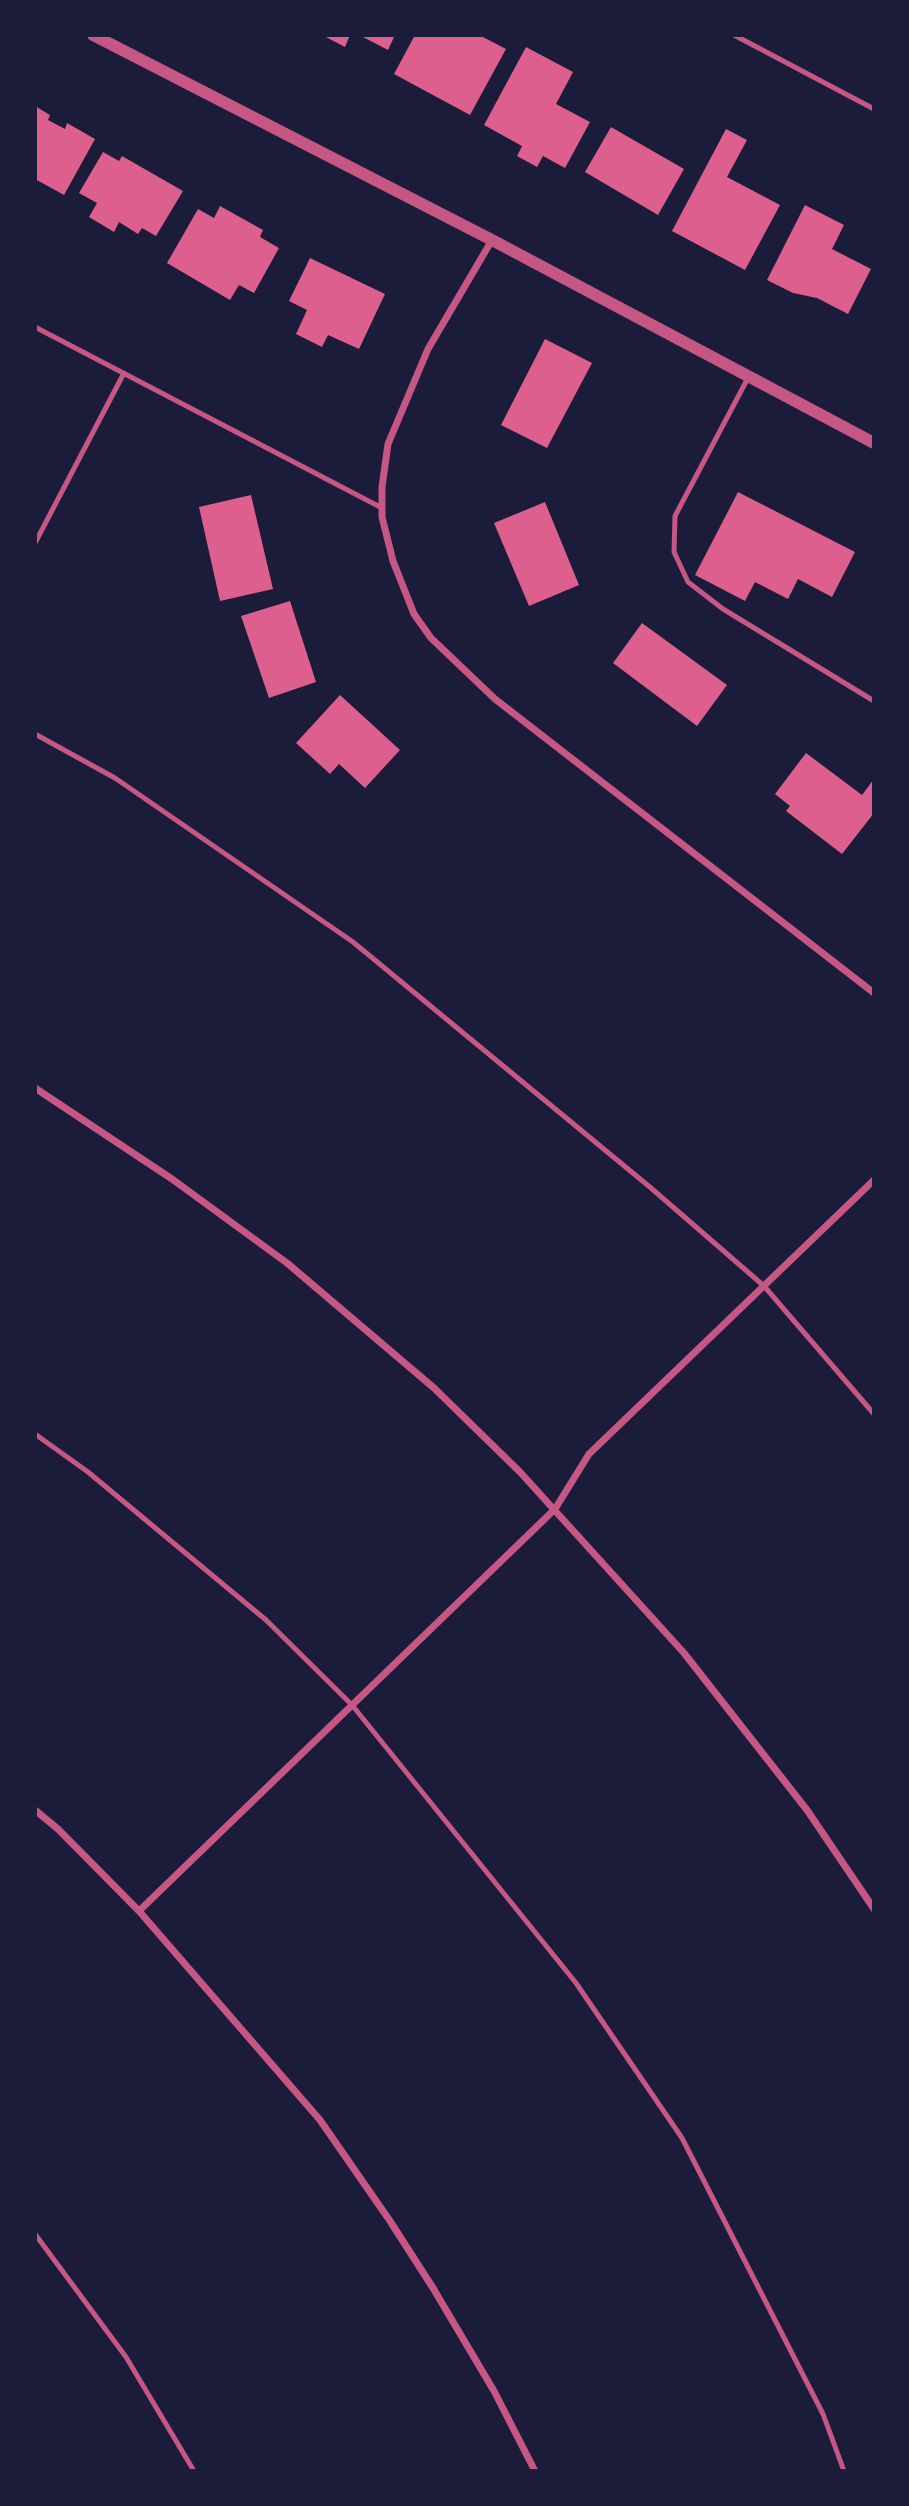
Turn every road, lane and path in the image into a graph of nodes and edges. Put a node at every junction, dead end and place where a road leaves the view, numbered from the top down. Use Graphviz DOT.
graph roads {
  1 [pos="93,35"];
  2 [pos="734,35"];
  3 [pos="874,109"];
  4 [pos="492,240"];
  5 [pos="35,327"];
  6 [pos="124,373"];
  7 [pos="749,376"];
  8 [pos="874,443"];
  9 [pos="382,508"];
  10 [pos="35,543"];
  11 [pos="874,701"];
  12 [pos="35,734"];
  13 [pos="874,993"];
  14 [pos="35,1088"];
  15 [pos="874,1180"];
  16 [pos="764,1286"];
  17 [pos="874,1414"];
  18 [pos="35,1434"];
  19 [pos="555,1509"];
  20 [pos="352,1705"];
  21 [pos="35,1810"];
  22 [pos="874,1909"];
  23 [pos="139,1911"];
  24 [pos="35,2234"];
  25 [pos="194,2471"];
  26 [pos="535,2471"];
  27 [pos="844,2471"];
  1 -- 4 [label="street"];
  2 -- 3 [label="lane"];
  4 -- 7 [label="street"];
  4 -- 9 [label="street"];
  5 -- 6 [label="lane"];
  6 -- 9 [label="lane"];
  6 -- 10 [label="lane"];
  7 -- 8 [label="street"];
  7 -- 11 [label="lane"];
  9 -- 13 [label="street"];
  12 -- 16 [label="lane"];
  14 -- 19 [label="street"];
  15 -- 16 [label="street"];
  16 -- 17 [label="lane"];
  16 -- 19 [label="street"];
  18 -- 20 [label="lane"];
  19 -- 20 [label="street"];
  19 -- 22 [label="street"];
  20 -- 23 [label="street"];
  20 -- 27 [label="lane"];
  21 -- 23 [label="street"];
  23 -- 26 [label="street"];
  24 -- 25 [label="lane"];
}
